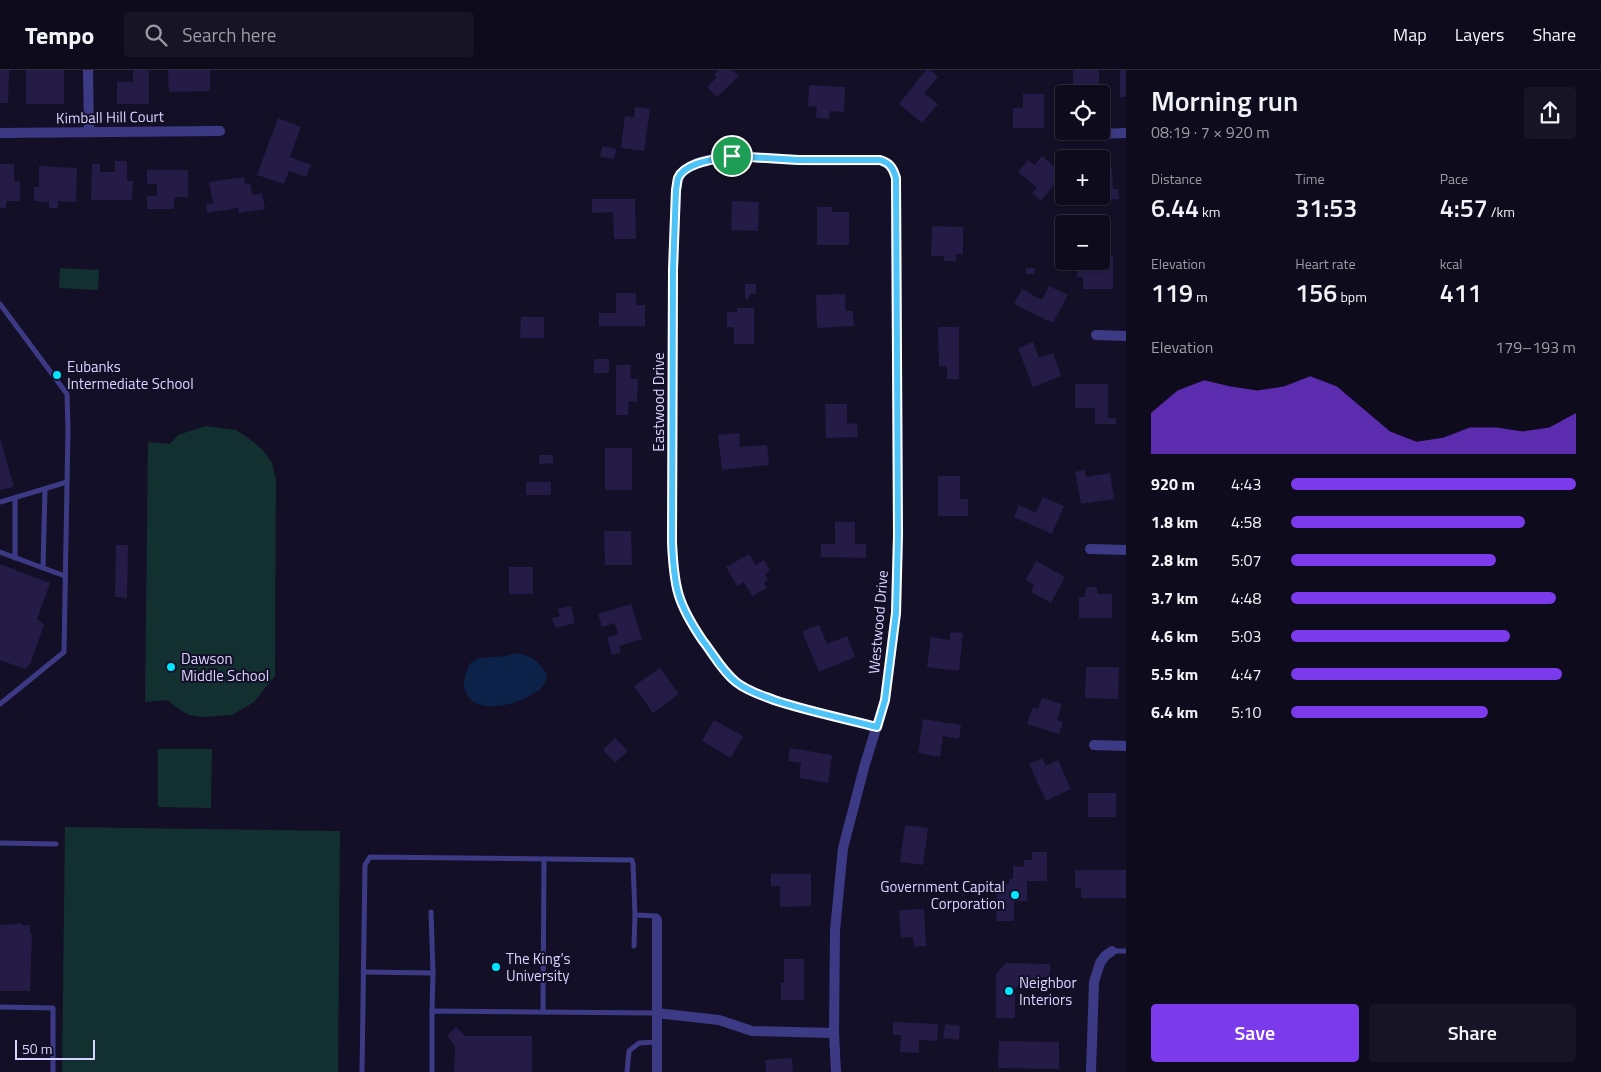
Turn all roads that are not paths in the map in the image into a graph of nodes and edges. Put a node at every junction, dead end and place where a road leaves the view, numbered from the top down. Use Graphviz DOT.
graph roads {
  1 [pos="88,70"];
  2 [pos="220,131"];
  3 [pos="89,132"];
  4 [pos="0,133"];
  5 [pos="1126,133"];
  6 [pos="1110,134"];
  7 [pos="892,168"];
  8 [pos="0,304"];
  9 [pos="1096,335"];
  10 [pos="1126,336"];
  11 [pos="67,482"];
  12 [pos="45,488"];
  13 [pos="16,498"];
  14 [pos="0,502"];
  15 [pos="1090,548"];
  16 [pos="1126,550"];
  17 [pos="0,552"];
  18 [pos="15,558"];
  19 [pos="43,568"];
  20 [pos="66,576"];
  21 [pos="0,704"];
  22 [pos="877,727"];
  23 [pos="1094,745"];
  24 [pos="1126,746"];
  25 [pos="0,843"];
  26 [pos="56,844"];
  27 [pos="544,859"];
  28 [pos="431,912"];
  29 [pos="635,915"];
  30 [pos="657,920"];
  31 [pos="634,946"];
  32 [pos="1112,951"];
  33 [pos="1126,951"];
  34 [pos="363,972"];
  35 [pos="433,973"];
  36 [pos="0,1008"];
  37 [pos="432,1010"];
  38 [pos="543,1011"];
  39 [pos="656,1013"];
  40 [pos="834,1034"];
  41 [pos="656,1042"];
  42 [pos="52,1072"];
  43 [pos="362,1072"];
  44 [pos="432,1072"];
  45 [pos="627,1072"];
  46 [pos="657,1072"];
  47 [pos="836,1072"];
  48 [pos="1091,1072"];
  1 -- 3 [label="street"];
  2 -- 3 [label="street, Kimball Hill Court"];
  3 -- 4 [label="street, Kimball Hill Court"];
  5 -- 6 [label="street"];
  7 -- 22 [label="street, Westwood Drive"];
  7 -- 22 [label="street, Eastwood Drive"];
  8 -- 11 [label="lane"];
  9 -- 10 [label="street"];
  11 -- 12 [label="lane"];
  11 -- 20 [label="lane"];
  12 -- 13 [label="lane"];
  12 -- 19 [label="lane"];
  13 -- 14 [label="lane"];
  13 -- 18 [label="lane"];
  15 -- 16 [label="street"];
  17 -- 18 [label="lane"];
  18 -- 19 [label="lane"];
  19 -- 20 [label="lane"];
  20 -- 21 [label="lane"];
  22 -- 40 [label="street, Westwood Drive"];
  23 -- 24 [label="street"];
  25 -- 26 [label="lane"];
  27 -- 29 [label="lane"];
  27 -- 34 [label="lane"];
  27 -- 38 [label="lane"];
  28 -- 35 [label="lane"];
  29 -- 30 [label="lane"];
  29 -- 31 [label="lane"];
  30 -- 39 [label="street"];
  32 -- 33 [label="lane"];
  32 -- 48 [label="street"];
  34 -- 35 [label="lane"];
  34 -- 43 [label="lane"];
  35 -- 37 [label="lane"];
  36 -- 42 [label="lane"];
  37 -- 38 [label="lane"];
  37 -- 44 [label="lane"];
  38 -- 39 [label="lane"];
  39 -- 40 [label="street"];
  39 -- 41 [label="street"];
  40 -- 47 [label="street, Westwood Drive"];
  41 -- 45 [label="lane"];
  41 -- 46 [label="street"];
}
